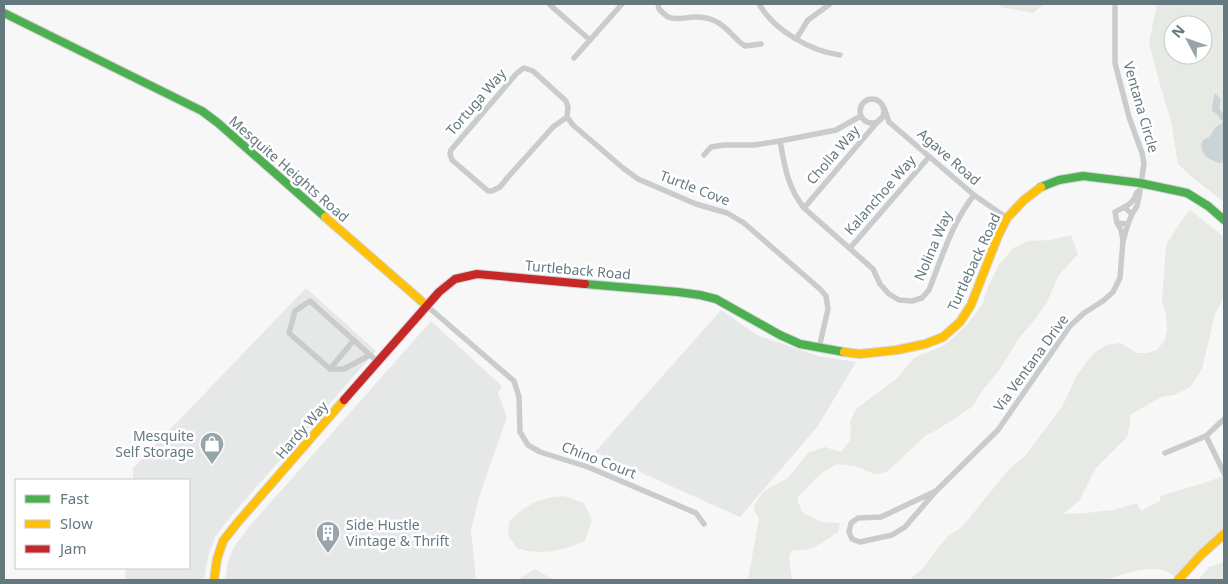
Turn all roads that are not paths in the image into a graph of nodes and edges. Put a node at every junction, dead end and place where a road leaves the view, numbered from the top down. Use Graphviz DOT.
graph roads {
  1 [pos="550,4"];
  2 [pos="622,4"];
  3 [pos="658,4"];
  4 [pos="760,4"];
  5 [pos="830,4"];
  6 [pos="1115,7"];
  7 [pos="4,13"];
  8 [pos="796,39"];
  9 [pos="590,40"];
  10 [pos="761,44"];
  11 [pos="840,54"];
  12 [pos="574,58"];
  13 [pos="524,68"];
  14 [pos="884,108"];
  15 [pos="862,116"];
  16 [pos="567,117"];
  17 [pos="880,119"];
  18 [pos="780,141"];
  19 [pos="704,155"];
  20 [pos="929,157"];
  21 [pos="1140,183"];
  22 [pos="974,195"];
  23 [pos="1124,207"];
  24 [pos="804,208"];
  25 [pos="1132,214"];
  26 [pos="1007,218"];
  27 [pos="1224,220"];
  28 [pos="1117,223"];
  29 [pos="1128,224"];
  30 [pos="1124,241"];
  31 [pos="850,248"];
  32 [pos="428,306"];
  33 [pos="354,340"];
  34 [pos="820,348"];
  35 [pos="370,355"];
  36 [pos="378,362"];
  37 [pos="330,369"];
  38 [pos="518,397"];
  39 [pos="1224,418"];
  40 [pos="1206,436"];
  41 [pos="1165,453"];
  42 [pos="1224,473"];
  43 [pos="936,491"];
  44 [pos="704,524"];
  45 [pos="1224,534"];
  46 [pos="214,580"];
  47 [pos="1178,580"];
  1 -- 9 [label="street"];
  2 -- 9 [label="street"];
  3 -- 10 [label="street"];
  4 -- 8 [label="street"];
  5 -- 8 [label="street"];
  6 -- 21 [label="street, Ventana Circle"];
  7 -- 32 [label="main road, Mesquite Heights Road"];
  8 -- 11 [label="street"];
  9 -- 12 [label="street"];
  13 -- 16 [label="street, Turtle Cove"];
  13 -- 16 [label="street, Tortuga Way"];
  14 -- 15 [label="street"];
  14 -- 17 [label="street"];
  14 -- 20 [label="street, Agave Road"];
  15 -- 17 [label="street"];
  15 -- 18 [label="street"];
  16 -- 34 [label="street, Turtle Cove"];
  17 -- 24 [label="street, Cholla Way"];
  18 -- 19 [label="street"];
  18 -- 24 [label="street"];
  20 -- 22 [label="street, Agave Road"];
  20 -- 31 [label="street, Kalanchoe Way"];
  21 -- 23 [label="street"];
  21 -- 25 [label="street"];
  21 -- 26 [label="main road, Turtleback Road"];
  21 -- 27 [label="main road, Turtleback Road"];
  22 -- 26 [label="street, Agave Road"];
  22 -- 31 [label="street, Nolina Way"];
  23 -- 25 [label="street"];
  23 -- 28 [label="street"];
  24 -- 31 [label="street"];
  25 -- 29 [label="street"];
  26 -- 34 [label="main road, Turtleback Road"];
  28 -- 29 [label="street"];
  28 -- 30 [label="street, Via Ventana Drive"];
  29 -- 30 [label="street, Via Ventana Drive"];
  30 -- 43 [label="street, Via Ventana Drive"];
  32 -- 34 [label="main road, Turtleback Road"];
  32 -- 36 [label="main road, Hardy Way"];
  32 -- 38 [label="street, Mesquite Heights Road"];
  33 -- 35 [label="street"];
  33 -- 37 [label="street"];
  33 -- 37 [label="street"];
  35 -- 36 [label="street"];
  35 -- 37 [label="street"];
  36 -- 46 [label="main road, Hardy Way"];
  38 -- 44 [label="street, Chino Court"];
  39 -- 40 [label="street"];
  40 -- 41 [label="street"];
  40 -- 42 [label="street"];
  43 -- 43 [label="street, Via Ventana Drive"];
  45 -- 47 [label="main road"];
}
